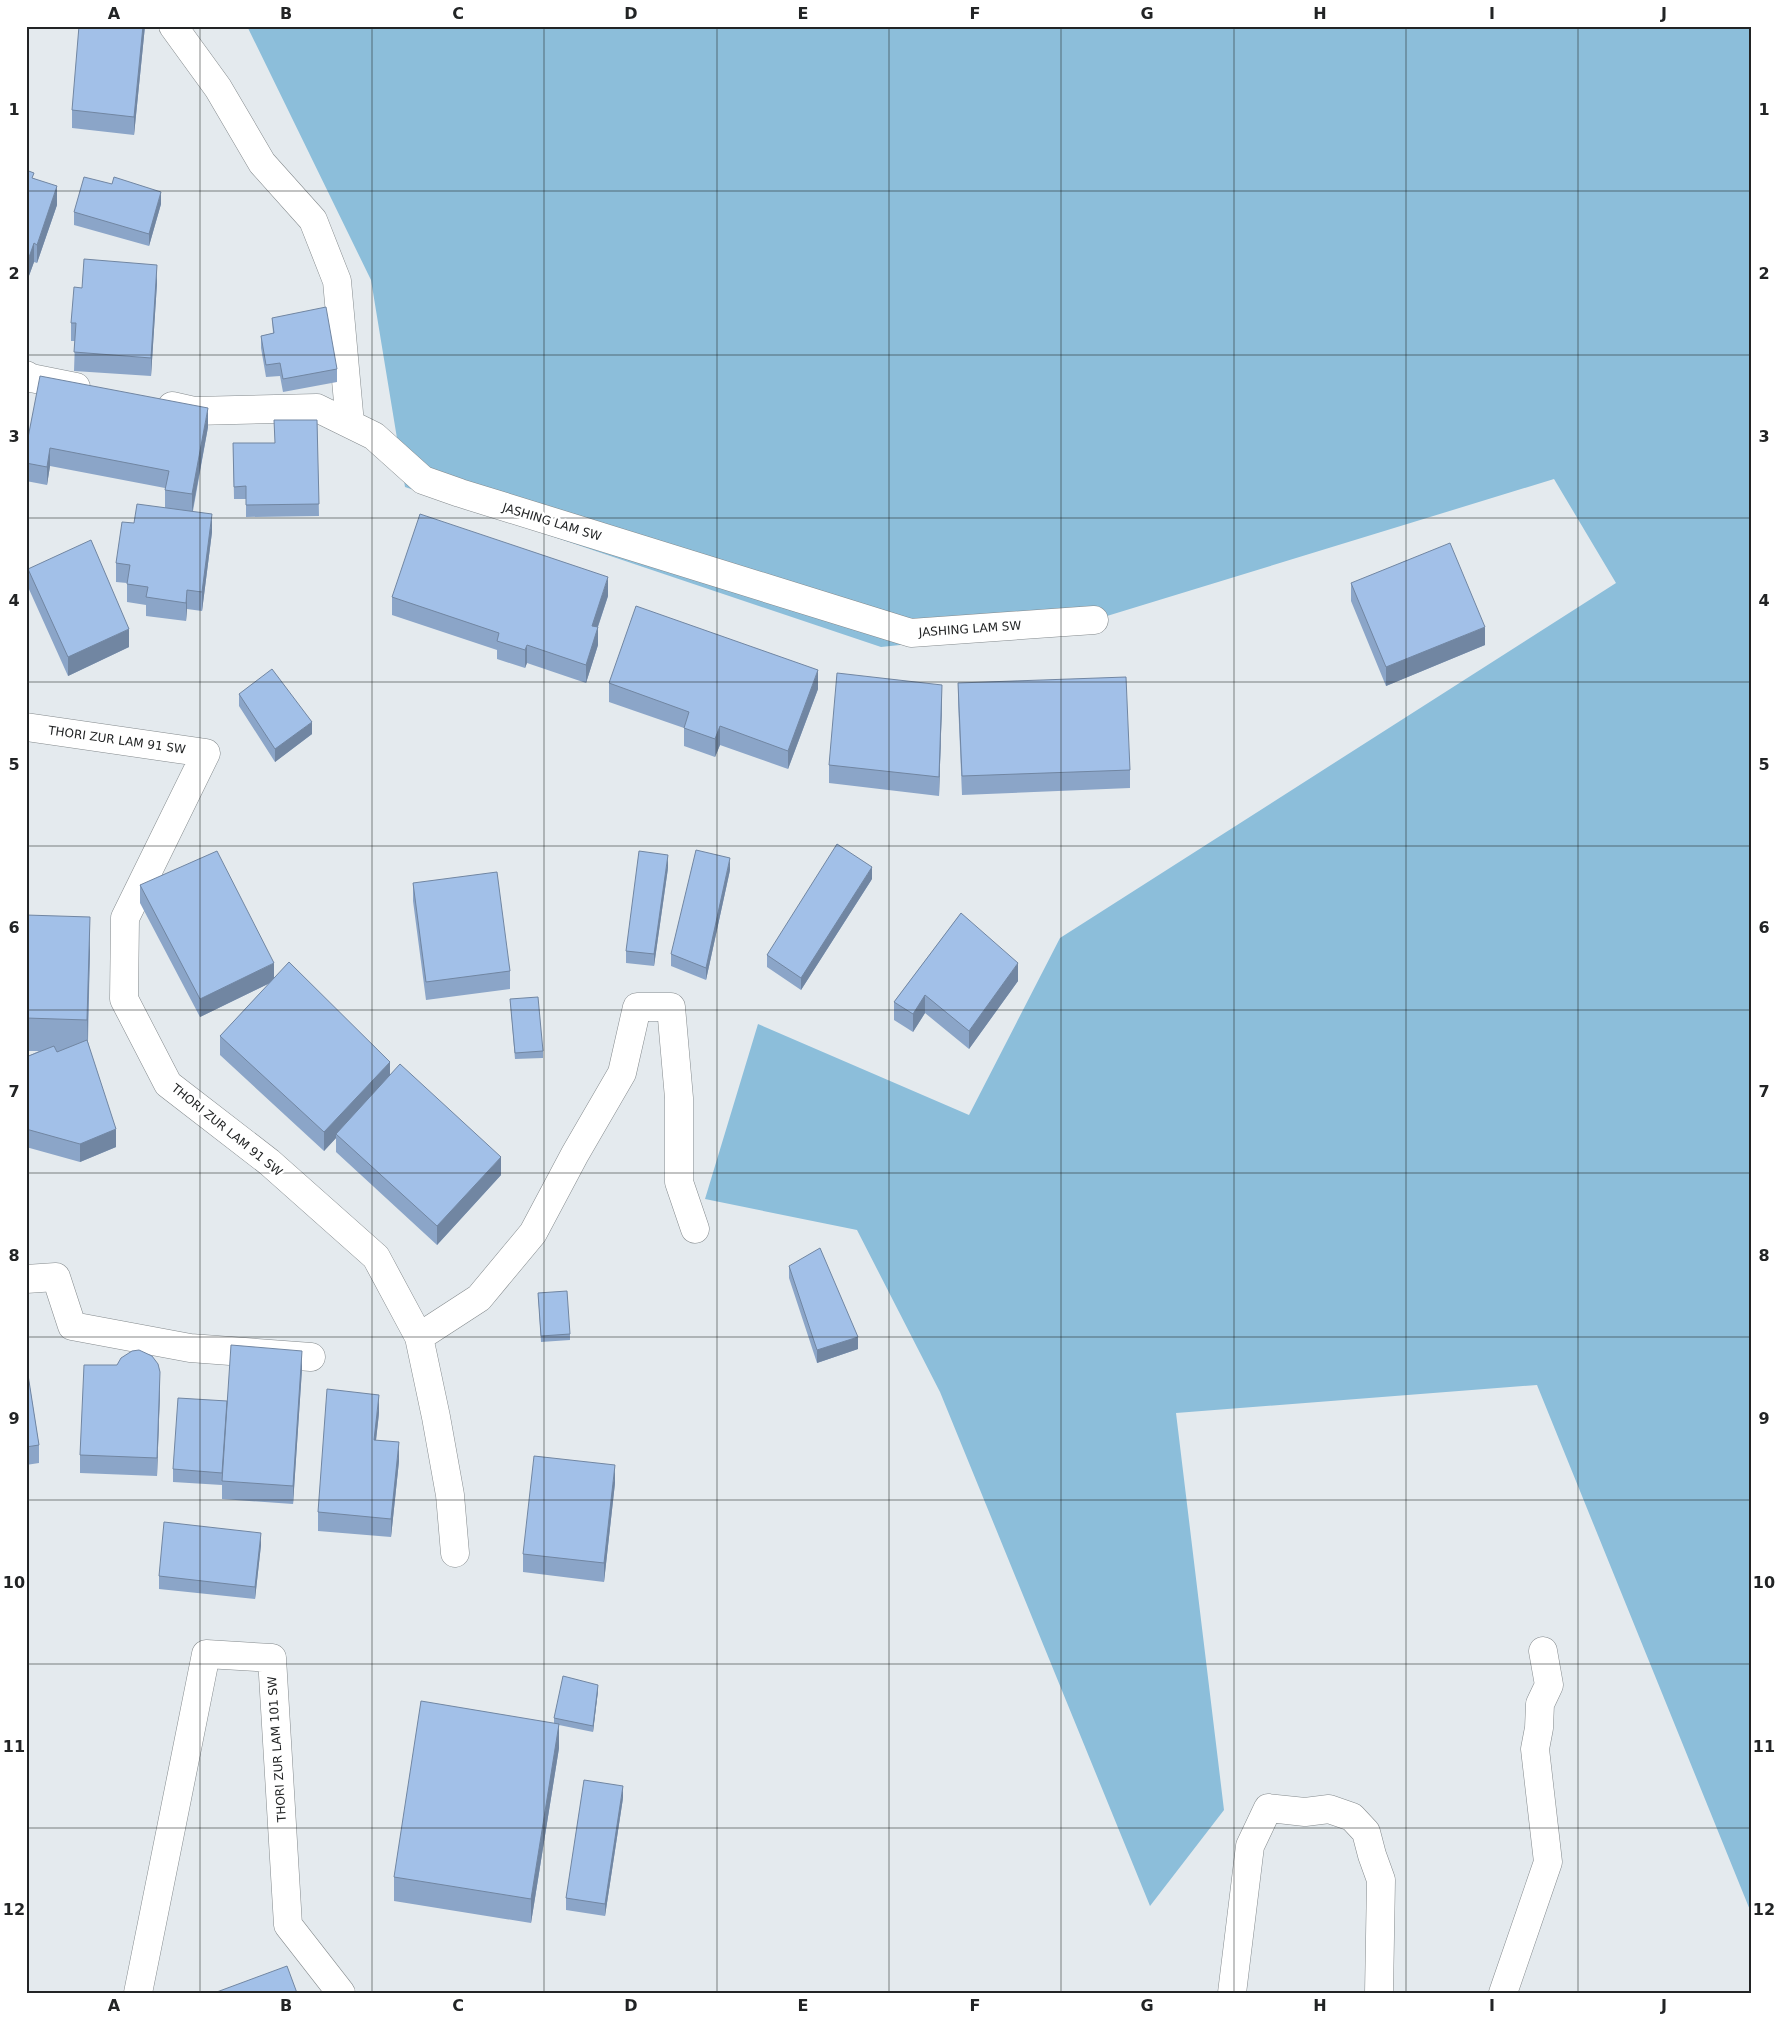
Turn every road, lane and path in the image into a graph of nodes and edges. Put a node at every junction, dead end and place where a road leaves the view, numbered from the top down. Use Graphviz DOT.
graph roads {
  1 [pos="173,26"];
  2 [pos="26,375"];
  3 [pos="98,391"];
  4 [pos="146,401"];
  5 [pos="350,424"];
  6 [pos="1094,620"];
  7 [pos="26,728"];
  8 [pos="695,1229"];
  9 [pos="26,1279"];
  10 [pos="419,1337"];
  11 [pos="311,1357"];
  12 [pos="455,1553"];
  13 [pos="1544,1651"];
  14 [pos="138,1993"];
  15 [pos="341,1993"];
  16 [pos="1232,1993"];
  17 [pos="1379,1993"];
  18 [pos="1503,1993"];
  1 -- 5 [label="street"];
  2 -- 3 [label="street"];
  4 -- 5 [label="street, JASHING LAM SW"];
  5 -- 6 [label="street, JASHING LAM SW"];
  7 -- 10 [label="street, THORI ZUR LAM 91 SW"];
  8 -- 10 [label="street"];
  9 -- 11 [label="street"];
  10 -- 12 [label="street, THORI ZUR LAM 91 SW"];
  13 -- 18 [label="street"];
  14 -- 15 [label="street, THORI ZUR LAM 101 SW"];
  16 -- 17 [label="street"];
}
